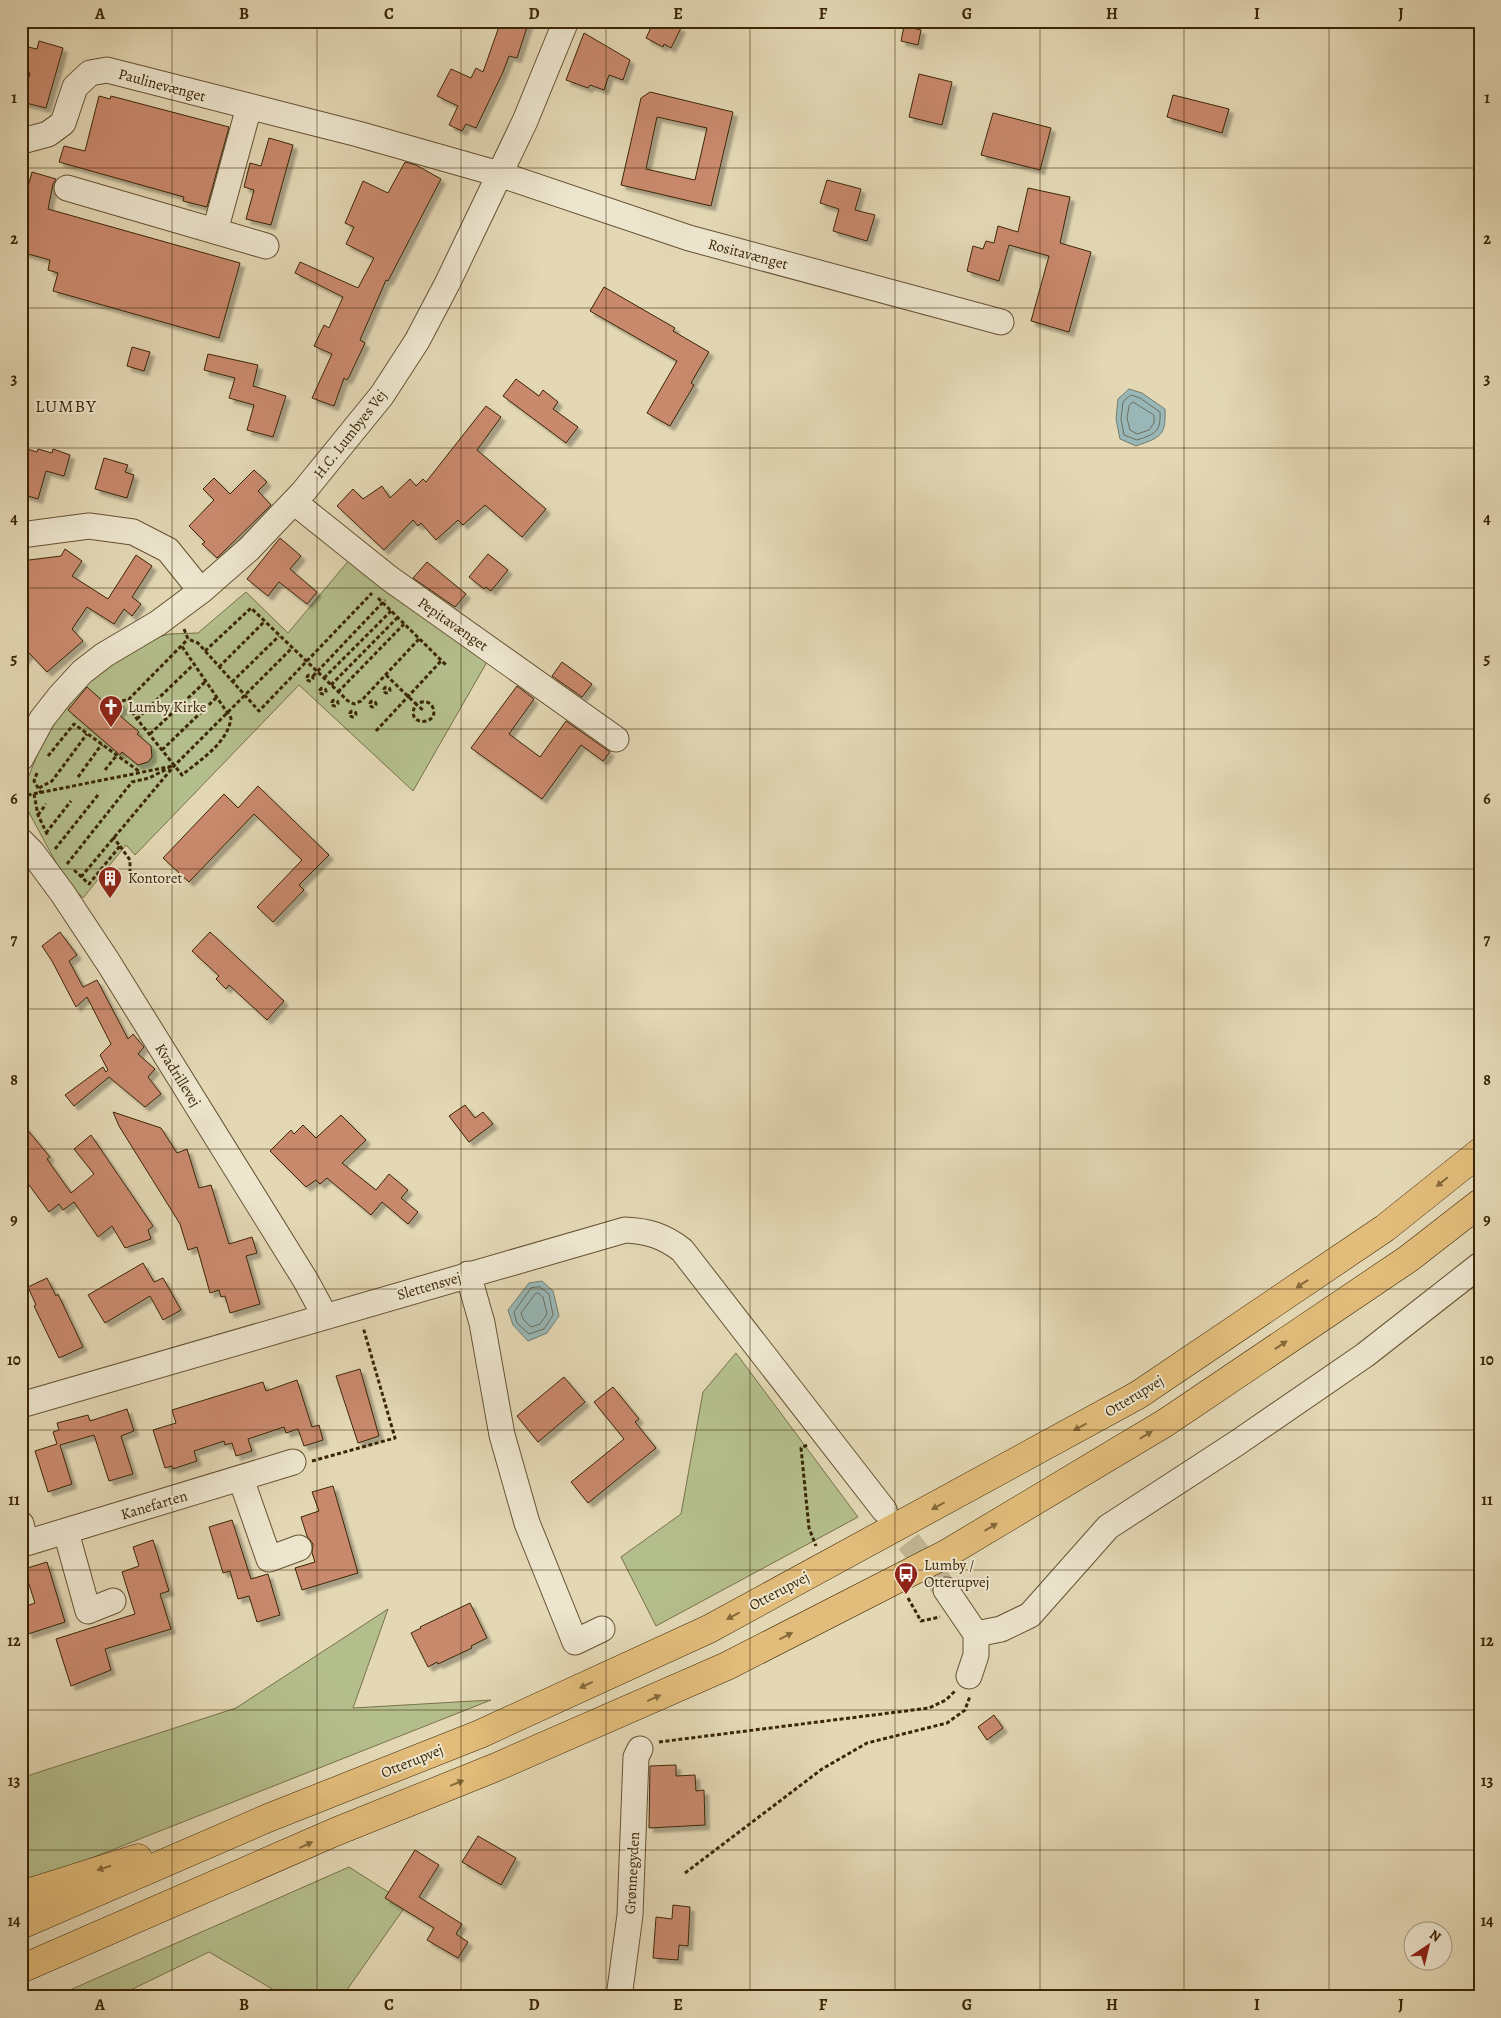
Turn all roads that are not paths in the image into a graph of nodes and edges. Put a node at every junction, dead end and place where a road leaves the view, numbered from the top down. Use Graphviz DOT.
graph roads {
  1 [pos="566,21"];
  2 [pos="249,107"];
  3 [pos="21,139"];
  4 [pos="499,174"];
  5 [pos="67,188"];
  6 [pos="215,231"];
  7 [pos="266,246"];
  8 [pos="1001,322"];
  9 [pos="294,502"];
  10 [pos="21,535"];
  11 [pos="202,591"];
  12 [pos="616,739"];
  13 [pos="34,763"];
  14 [pos="21,841"];
  15 [pos="1480,1152"];
  16 [pos="1480,1203"];
  17 [pos="1480,1265"];
  18 [pos="468,1274"];
  19 [pos="325,1316"];
  20 [pos="21,1405"];
  21 [pos="293,1462"];
  22 [pos="241,1479"];
  23 [pos="884,1510"];
  24 [pos="66,1532"];
  25 [pos="23,1538"];
  26 [pos="299,1548"];
  27 [pos="951,1599"];
  28 [pos="113,1601"];
  29 [pos="602,1629"];
  30 [pos="976,1634"];
  31 [pos="969,1676"];
  32 [pos="640,1749"];
  33 [pos="268,1818"];
  34 [pos="281,1857"];
  35 [pos="21,1896"];
  36 [pos="21,1925"];
  37 [pos="21,1969"];
  38 [pos="21,1990"];
  39 [pos="619,1997"];
  1 -- 4 [label="street, H.C. Lumbyes Vej"];
  2 -- 3 [label="street, Paulinevænget"];
  2 -- 4 [label="street, Paulinevænget"];
  2 -- 6 [label="street"];
  4 -- 8 [label="street, Rositavænget"];
  4 -- 9 [label="street, H.C. Lumbyes Vej"];
  5 -- 6 [label="street"];
  6 -- 7 [label="street"];
  9 -- 11 [label="street, H.C. Lumbyes Vej"];
  9 -- 12 [label="street, Pepitavænget"];
  10 -- 11 [label="street"];
  11 -- 13 [label="street, H.C. Lumbyes Vej"];
  14 -- 19 [label="street, Kvadrillevej"];
  15 -- 33 [label="main road, Otterupvej, one-way"];
  34 -- 16 [label="main road, one-way"];
  17 -- 30 [label="street"];
  18 -- 19 [label="street, Slettensvej"];
  18 -- 23 [label="street"];
  18 -- 29 [label="street, Slettensvej"];
  19 -- 20 [label="street, Slettensvej"];
  21 -- 22 [label="street, Kanefarten"];
  22 -- 24 [label="street, Kanefarten"];
  22 -- 26 [label="street"];
  24 -- 25 [label="street, Kanefarten"];
  24 -- 28 [label="street"];
  27 -- 30 [label="street"];
  30 -- 31 [label="street"];
  32 -- 39 [label="street, Grønnegyden"];
  33 -- 35 [label="main road, one-way"];
  33 -- 36 [label="main road, Otterupvej"];
  34 -- 37 [label="main road"];
  34 -- 38 [label="main road"];
}
